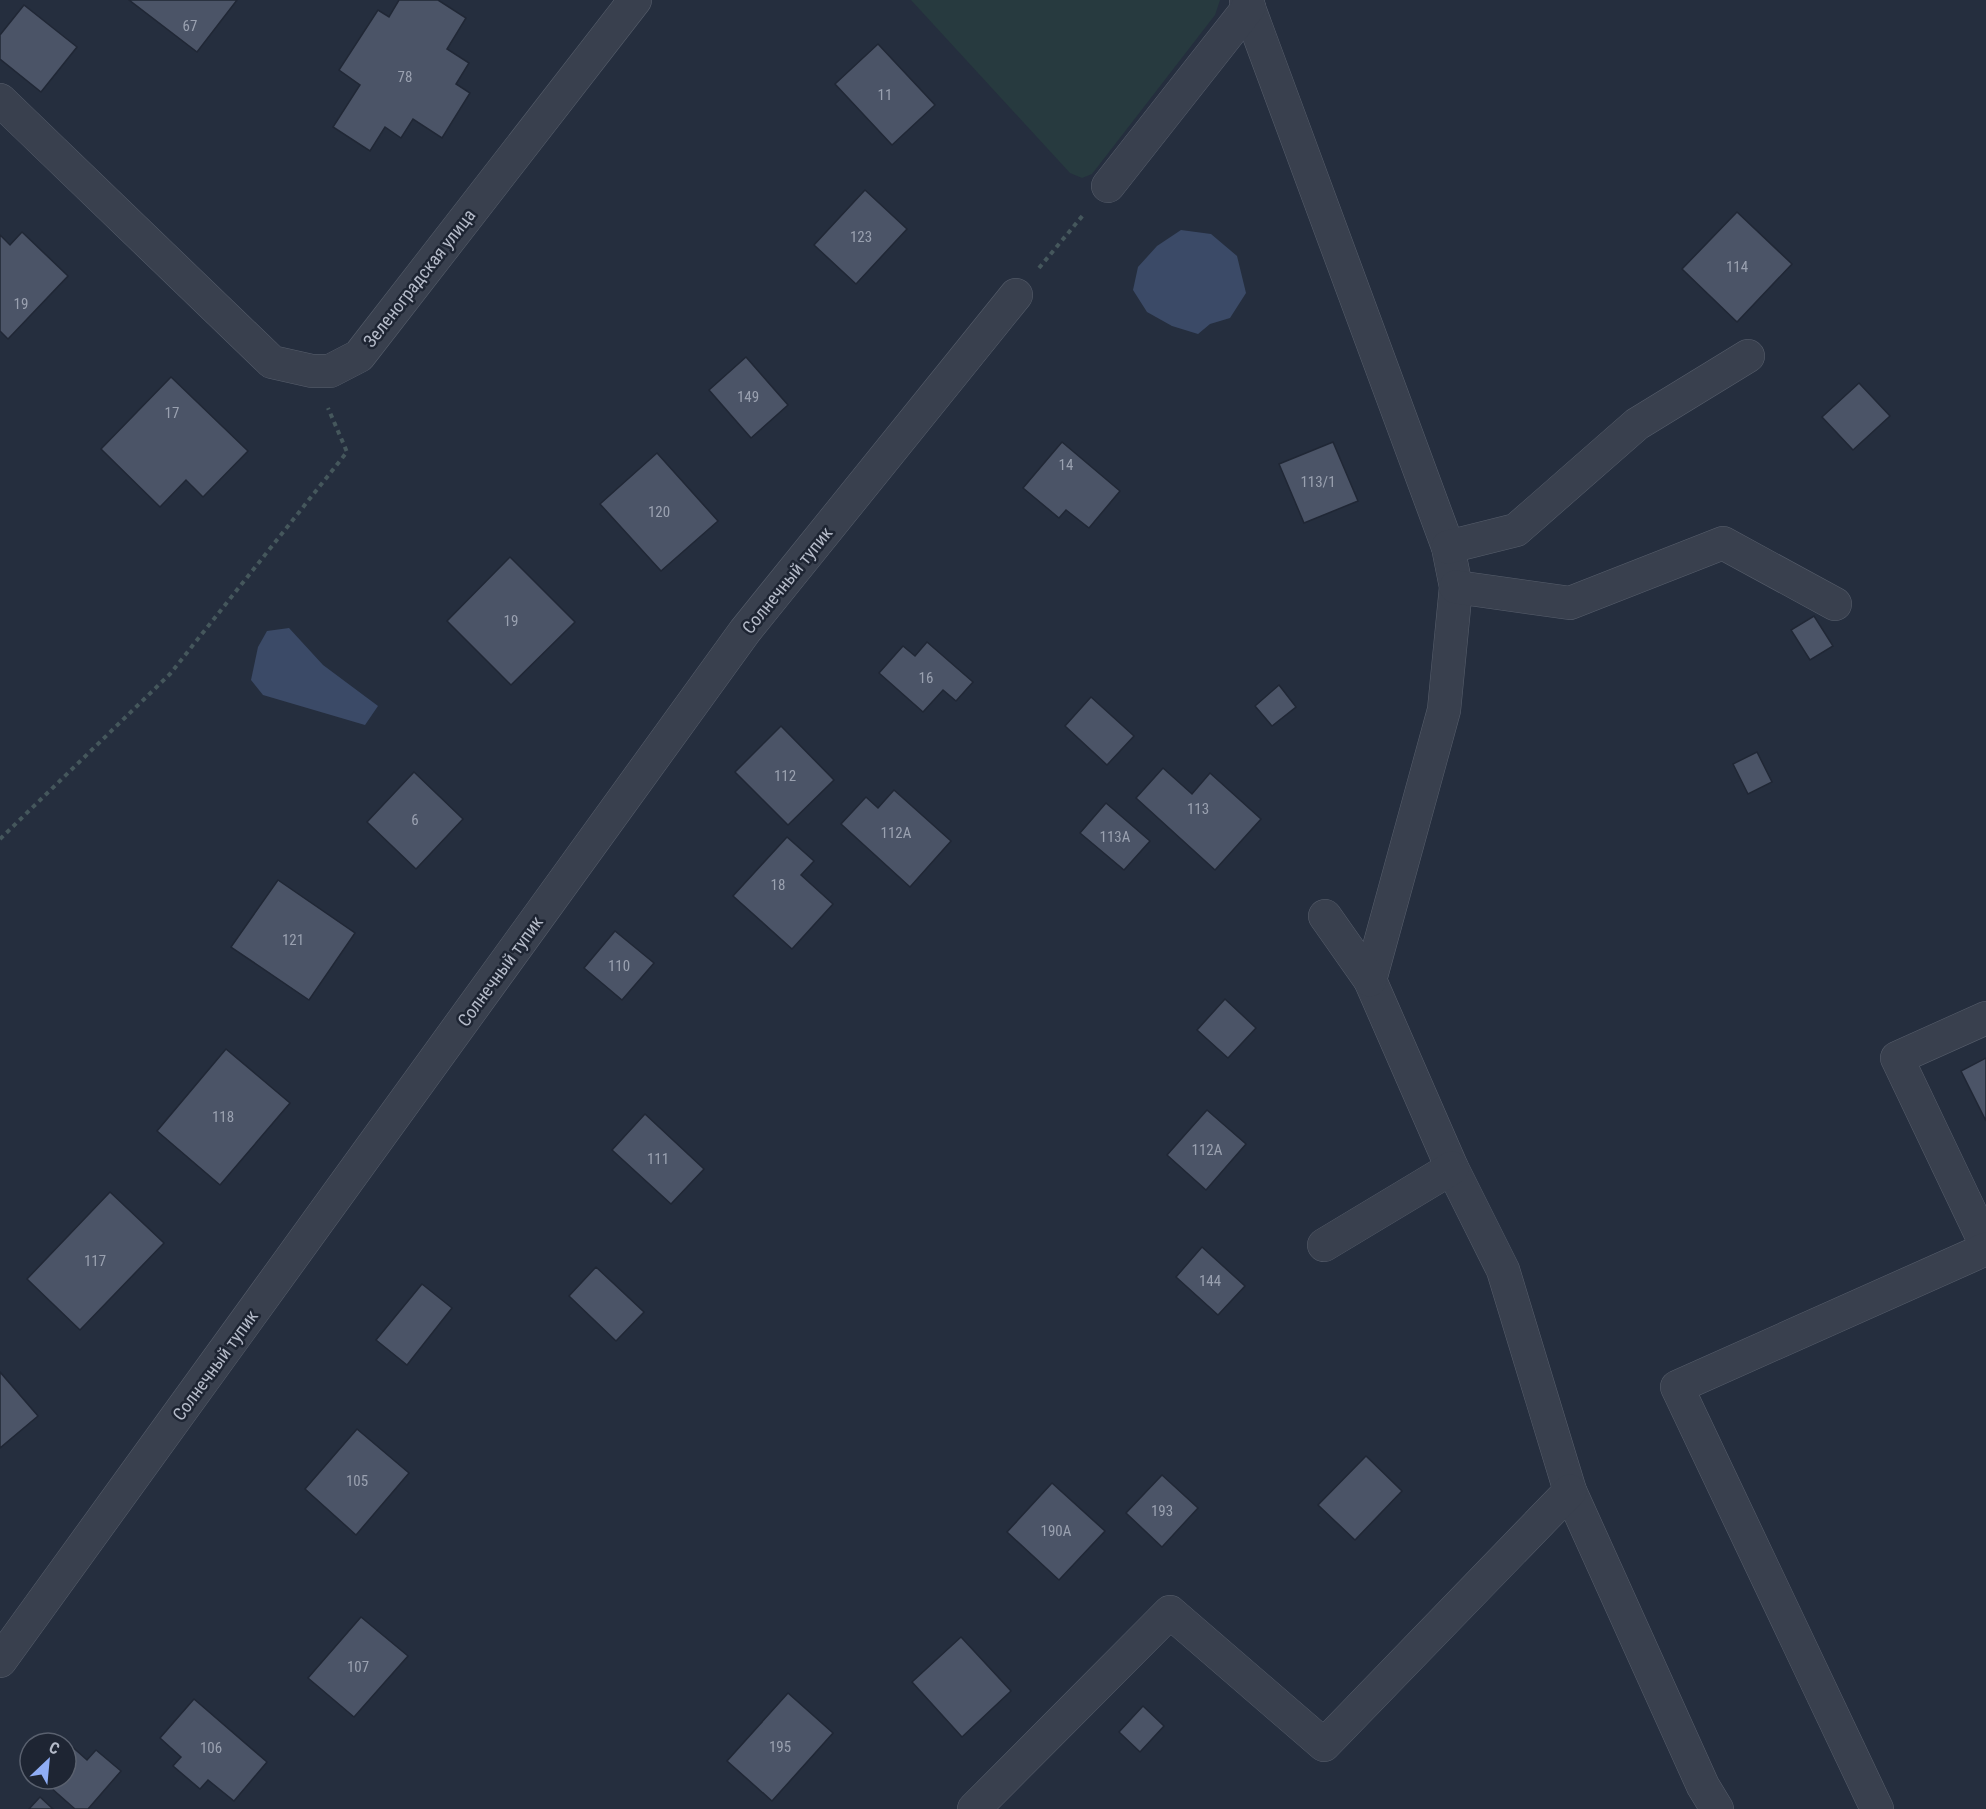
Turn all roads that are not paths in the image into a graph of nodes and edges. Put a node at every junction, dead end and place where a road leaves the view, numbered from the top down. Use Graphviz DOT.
graph roads {
  1 [pos="635,0"];
  2 [pos="1248,4"];
  3 [pos="0,100"];
  4 [pos="1108,186"];
  5 [pos="1016,295"];
  6 [pos="1748,356"];
  7 [pos="1448,547"];
  8 [pos="1456,587"];
  9 [pos="1835,604"];
  10 [pos="1325,916"];
  11 [pos="1370,980"];
  12 [pos="1986,1018"];
  13 [pos="1452,1168"];
  14 [pos="1324,1245"];
  15 [pos="1986,1247"];
  16 [pos="1570,1491"];
  17 [pos="0,1661"];
  18 [pos="1704,1801"];
  19 [pos="974,1809"];
  20 [pos="1877,1809"];
  1 -- 3 [label="street, Зеленоградская улица"];
  2 -- 4 [label="street"];
  2 -- 7 [label="street"];
  5 -- 17 [label="street, Солнечный тупик"];
  6 -- 7 [label="street"];
  7 -- 8 [label="street"];
  8 -- 9 [label="street"];
  8 -- 11 [label="street"];
  10 -- 11 [label="street"];
  11 -- 13 [label="street"];
  12 -- 15 [label="street"];
  13 -- 14 [label="street"];
  13 -- 16 [label="street"];
  15 -- 20 [label="street"];
  16 -- 18 [label="street"];
  16 -- 19 [label="street"];
}
